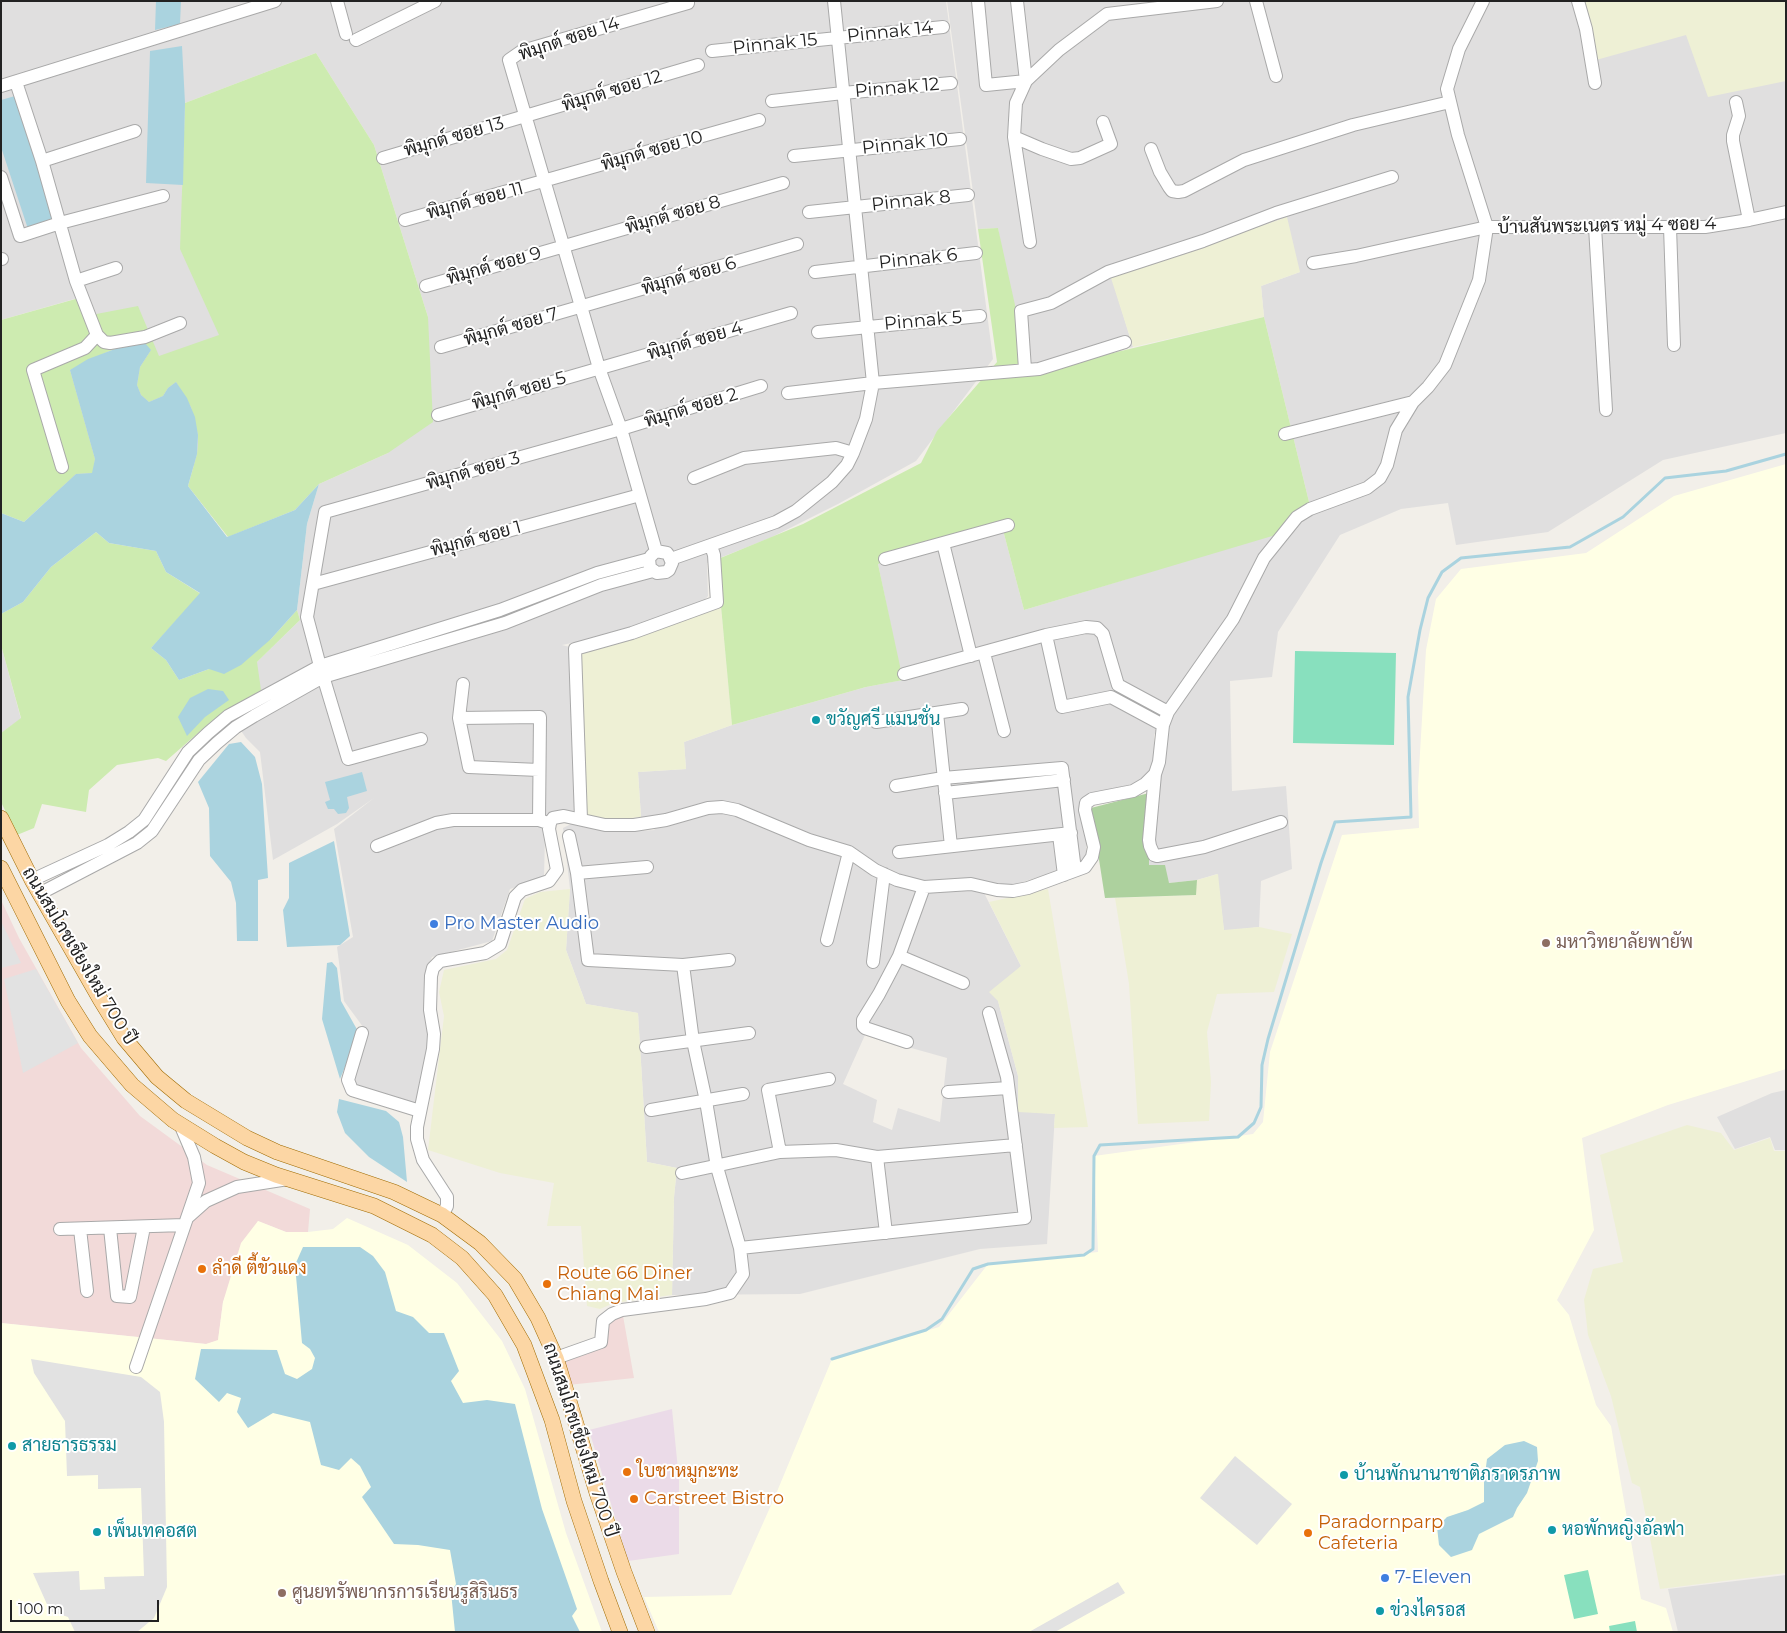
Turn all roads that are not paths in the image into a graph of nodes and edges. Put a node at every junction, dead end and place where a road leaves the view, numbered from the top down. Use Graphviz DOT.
graph roads {
  1 [pos="275,1"];
  2 [pos="338,1"];
  3 [pos="435,1"];
  4 [pos="834,1"];
  5 [pos="978,1"];
  6 [pos="1018,1"];
  7 [pos="1217,1"];
  8 [pos="1256,1"];
  9 [pos="1483,1"];
  10 [pos="1578,1"];
  11 [pos="688,3"];
  12 [pos="1179,4"];
  13 [pos="656,6"];
  14 [pos="943,27"];
  15 [pos="837,37"];
  16 [pos="712,51"];
  17 [pos="698,65"];
  18 [pos="1276,76"];
  19 [pos="1026,81"];
  20 [pos="16,82"];
  21 [pos="951,83"];
  22 [pos="1595,83"];
  23 [pos="1,86"];
  24 [pos="843,93"];
  25 [pos="772,102"];
  26 [pos="1450,102"];
  27 [pos="1736,102"];
  28 [pos="525,117"];
  29 [pos="759,120"];
  30 [pos="1103,122"];
  31 [pos="135,131"];
  32 [pos="1014,137"];
  33 [pos="960,139"];
  34 [pos="849,150"];
  35 [pos="1151,150"];
  36 [pos="794,156"];
  37 [pos="383,158"];
  38 [pos="42,161"];
  39 [pos="1392,177"];
  40 [pos="544,182"];
  41 [pos="782,183"];
  42 [pos="2,185"];
  43 [pos="968,195"];
  44 [pos="163,196"];
  45 [pos="855,207"];
  46 [pos="809,212"];
  47 [pos="1786,212"];
  48 [pos="405,220"];
  49 [pos="1749,220"];
  50 [pos="60,223"];
  51 [pos="1487,227"];
  52 [pos="1595,227"];
  53 [pos="1670,227"];
  54 [pos="1030,242"];
  55 [pos="797,244"];
  56 [pos="563,247"];
  57 [pos="976,253"];
  58 [pos="1313,263"];
  59 [pos="861,266"];
  60 [pos="116,268"];
  61 [pos="815,272"];
  62 [pos="76,281"];
  63 [pos="426,286"];
  64 [pos="581,307"];
  65 [pos="790,313"];
  66 [pos="980,316"];
  67 [pos="180,324"];
  68 [pos="867,326"];
  69 [pos="818,332"];
  70 [pos="97,335"];
  71 [pos="1125,342"];
  72 [pos="1674,345"];
  73 [pos="441,347"];
  74 [pos="599,368"];
  75 [pos="1025,369"];
  76 [pos="873,383"];
  77 [pos="761,386"];
  78 [pos="788,393"];
  79 [pos="1413,402"];
  80 [pos="1606,410"];
  81 [pos="438,414"];
  82 [pos="620,429"];
  83 [pos="1285,434"];
  84 [pos="853,453"];
  85 [pos="62,467"];
  86 [pos="694,478"];
  87 [pos="640,495"];
  88 [pos="1008,525"];
  89 [pos="943,543"];
  90 [pos="710,546"];
  91 [pos="671,559"];
  92 [pos="885,559"];
  93 [pos="653,561"];
  94 [pos="313,584"];
  95 [pos="541,594"];
  96 [pos="546,607"];
  97 [pos="434,630"];
  98 [pos="1046,635"];
  99 [pos="438,643"];
  100 [pos="978,655"];
  101 [pos="321,672"];
  102 [pos="904,674"];
  103 [pos="463,684"];
  104 [pos="962,709"];
  105 [pos="1168,712"];
  106 [pos="937,713"];
  107 [pos="459,718"];
  108 [pos="876,722"];
  109 [pos="1163,725"];
  110 [pos="1004,731"];
  111 [pos="422,739"];
  112 [pos="539,770"];
  113 [pos="1063,774"];
  114 [pos="1155,774"];
  115 [pos="943,778"];
  116 [pos="896,786"];
  117 [pos="162,792"];
  118 [pos="944,793"];
  119 [pos="174,799"];
  120 [pos="1,818"];
  121 [pos="581,819"];
  122 [pos="544,822"];
  123 [pos="1281,822"];
  124 [pos="1065,834"];
  125 [pos="569,836"];
  126 [pos="377,846"];
  127 [pos="951,846"];
  128 [pos="849,852"];
  129 [pos="898,852"];
  130 [pos="647,867"];
  131 [pos="1,868"];
  132 [pos="577,872"];
  133 [pos="1070,872"];
  134 [pos="884,874"];
  135 [pos="32,880"];
  136 [pos="924,887"];
  137 [pos="39,894"];
  138 [pos="827,940"];
  139 [pos="899,956"];
  140 [pos="729,960"];
  141 [pos="872,962"];
  142 [pos="683,965"];
  143 [pos="964,983"];
  144 [pos="989,1013"];
  145 [pos="362,1033"];
  146 [pos="749,1033"];
  147 [pos="693,1041"];
  148 [pos="907,1042"];
  149 [pos="646,1047"];
  150 [pos="829,1079"];
  151 [pos="1008,1088"];
  152 [pos="948,1092"];
  153 [pos="743,1094"];
  154 [pos="706,1101"];
  155 [pos="651,1110"];
  156 [pos="420,1112"];
  157 [pos="180,1124"];
  158 [pos="1016,1144"];
  159 [pos="780,1152"];
  160 [pos="877,1157"];
  161 [pos="718,1167"];
  162 [pos="682,1174"];
  163 [pos="289,1179"];
  164 [pos="442,1214"];
  165 [pos="185,1222"];
  166 [pos="144,1226"];
  167 [pos="110,1228"];
  168 [pos="60,1229"];
  169 [pos="80,1229"];
  170 [pos="886,1233"];
  171 [pos="740,1248"];
  172 [pos="87,1291"];
  173 [pos="556,1358"];
  174 [pos="136,1367"];
  175 [pos="620,1632"];
  176 [pos="647,1632"];
  1 -- 20 [label="street"];
  2 -- 3 [label="street"];
  4 -- 15 [label="street"];
  5 -- 19 [label="street"];
  6 -- 19 [label="street"];
  7 -- 12 [label="street"];
  8 -- 18 [label="street"];
  9 -- 26 [label="street"];
  10 -- 22 [label="street"];
  11 -- 13 [label="street, พิมุกต์ ซอย 14"];
  12 -- 19 [label="street"];
  13 -- 28 [label="street, พิมุกต์ ซอย 14"];
  14 -- 15 [label="street, Pinnak 14"];
  15 -- 16 [label="street, Pinnak 15"];
  15 -- 24 [label="street"];
  17 -- 28 [label="street, พิมุกต์ ซอย 12"];
  19 -- 32 [label="street"];
  20 -- 23 [label="street"];
  20 -- 38 [label="street"];
  21 -- 24 [label="street, Pinnak 12"];
  24 -- 25 [label="street, Pinnak 12"];
  24 -- 34 [label="street"];
  26 -- 35 [label="street"];
  26 -- 51 [label="street"];
  27 -- 49 [label="street"];
  28 -- 37 [label="street, พิมุกต์ ซอย 13"];
  28 -- 40 [label="street"];
  29 -- 40 [label="street, พิมุกต์ ซอย 10"];
  30 -- 32 [label="street"];
  31 -- 38 [label="street"];
  32 -- 54 [label="street"];
  33 -- 34 [label="street, Pinnak 10"];
  34 -- 36 [label="street, Pinnak 10"];
  34 -- 45 [label="street"];
  38 -- 50 [label="street"];
  39 -- 75 [label="street"];
  40 -- 48 [label="street, พิมุกต์ ซอย 11"];
  40 -- 56 [label="street"];
  41 -- 56 [label="street, พิมุกต์ ซอย 8"];
  42 -- 50 [label="street"];
  43 -- 45 [label="street, Pinnak 8"];
  44 -- 50 [label="street"];
  45 -- 46 [label="street, Pinnak 8"];
  45 -- 59 [label="street"];
  47 -- 49 [label="street, บ้านสันพระเนตร หมู่ 4 ซอย 4"];
  49 -- 53 [label="street, บ้านสันพระเนตร หมู่ 4 ซอย 4"];
  50 -- 62 [label="street"];
  51 -- 52 [label="street, บ้านสันพระเนตร หมู่ 4 ซอย 4"];
  51 -- 58 [label="street, บ้านสันพระเนตร หมู่ 4 ซอย 4"];
  51 -- 79 [label="street"];
  52 -- 53 [label="street, บ้านสันพระเนตร หมู่ 4 ซอย 4"];
  52 -- 80 [label="street"];
  53 -- 72 [label="street"];
  55 -- 64 [label="street, พิมุกต์ ซอย 6"];
  56 -- 63 [label="street, พิมุกต์ ซอย 9"];
  56 -- 64 [label="street"];
  57 -- 59 [label="street, Pinnak 6"];
  59 -- 61 [label="street, Pinnak 6"];
  59 -- 68 [label="street"];
  60 -- 62 [label="street"];
  62 -- 70 [label="street"];
  64 -- 73 [label="street, พิมุกต์ ซอย 7"];
  64 -- 74 [label="street"];
  65 -- 74 [label="street, พิมุกต์ ซอย 4"];
  66 -- 68 [label="street, Pinnak 5"];
  67 -- 70 [label="street"];
  68 -- 69 [label="street, Pinnak 5"];
  68 -- 76 [label="street"];
  70 -- 85 [label="street"];
  71 -- 75 [label="street"];
  74 -- 81 [label="street, พิมุกต์ ซอย 5"];
  74 -- 82 [label="street"];
  75 -- 76 [label="street"];
  76 -- 78 [label="street"];
  76 -- 84 [label="street"];
  77 -- 82 [label="street, พิมุกต์ ซอย 2"];
  79 -- 83 [label="street"];
  79 -- 105 [label="street"];
  82 -- 87 [label="street"];
  82 -- 94 [label="street, พิมุกต์ ซอย 3"];
  84 -- 86 [label="street"];
  84 -- 90 [label="street"];
  87 -- 93 [label="street"];
  87 -- 94 [label="street, พิมุกต์ ซอย 1"];
  88 -- 89 [label="street"];
  89 -- 92 [label="street"];
  89 -- 100 [label="street"];
  90 -- 91 [label="street"];
  90 -- 121 [label="street"];
  91 -- 93 [label="street"];
  91 -- 93 [label="street"];
  93 -- 95 [label="street"];
  93 -- 96 [label="street"];
  94 -- 101 [label="street"];
  95 -- 96 [label="street"];
  95 -- 97 [label="street"];
  96 -- 99 [label="street"];
  97 -- 99 [label="street"];
  97 -- 101 [label="street"];
  98 -- 100 [label="street"];
  98 -- 105 [label="street"];
  98 -- 109 [label="street"];
  99 -- 101 [label="street"];
  100 -- 102 [label="street"];
  100 -- 110 [label="street"];
  101 -- 111 [label="street"];
  101 -- 117 [label="street"];
  101 -- 119 [label="street"];
  103 -- 107 [label="street"];
  104 -- 106 [label="street"];
  105 -- 109 [label="street"];
  106 -- 108 [label="street"];
  106 -- 115 [label="street"];
  107 -- 112 [label="street"];
  107 -- 112 [label="street"];
  109 -- 114 [label="street"];
  112 -- 122 [label="street"];
  113 -- 115 [label="street"];
  113 -- 118 [label="street"];
  113 -- 124 [label="street"];
  114 -- 123 [label="street"];
  114 -- 133 [label="street"];
  115 -- 116 [label="street"];
  115 -- 118 [label="street"];
  117 -- 119 [label="street"];
  117 -- 135 [label="street"];
  118 -- 127 [label="street"];
  119 -- 137 [label="street"];
  120 -- 135 [label="main road, ถนนสมโภชเชียงใหม่ 700 ปี"];
  121 -- 122 [label="street"];
  121 -- 128 [label="street"];
  122 -- 126 [label="street"];
  122 -- 156 [label="street"];
  124 -- 127 [label="street"];
  124 -- 133 [label="street"];
  125 -- 132 [label="street"];
  127 -- 129 [label="street"];
  128 -- 134 [label="street"];
  128 -- 138 [label="street"];
  130 -- 132 [label="street"];
  131 -- 157 [label="main road, ถนนสมโภชเชียงใหม่ 700 ปี"];
  132 -- 142 [label="street"];
  133 -- 136 [label="street"];
  134 -- 136 [label="street"];
  134 -- 141 [label="street"];
  135 -- 137 [label="main road, ถนนสมโภชเชียงใหม่ 700 ปี"];
  136 -- 139 [label="street"];
  137 -- 164 [label="main road, ถนนสมโภชเชียงใหม่ 700 ปี"];
  139 -- 143 [label="street"];
  139 -- 148 [label="street"];
  140 -- 142 [label="street"];
  142 -- 147 [label="street"];
  144 -- 151 [label="street"];
  145 -- 156 [label="street"];
  146 -- 147 [label="street"];
  147 -- 149 [label="street"];
  147 -- 154 [label="street"];
  150 -- 159 [label="street"];
  151 -- 152 [label="street"];
  151 -- 158 [label="street"];
  153 -- 154 [label="street"];
  154 -- 155 [label="street"];
  154 -- 161 [label="street"];
  156 -- 164 [label="street"];
  157 -- 163 [label="main road, ถนนสมโภชเชียงใหม่ 700 ปี"];
  157 -- 165 [label="street"];
  158 -- 160 [label="street"];
  158 -- 170 [label="street"];
  159 -- 160 [label="street"];
  159 -- 161 [label="street"];
  160 -- 170 [label="street"];
  161 -- 162 [label="street"];
  161 -- 171 [label="street"];
  163 -- 165 [label="street"];
  163 -- 175 [label="main road, ถนนสมโภชเชียงใหม่ 700 ปี"];
  164 -- 173 [label="main road, ถนนสมโภชเชียงใหม่ 700 ปี"];
  165 -- 166 [label="street"];
  165 -- 174 [label="street"];
  166 -- 167 [label="street"];
  166 -- 167 [label="street"];
  167 -- 169 [label="street"];
  168 -- 169 [label="street"];
  169 -- 172 [label="street"];
  170 -- 171 [label="street"];
  171 -- 173 [label="street"];
  173 -- 176 [label="main road, ถนนสมโภชเชียงใหม่ 700 ปี"];
}
